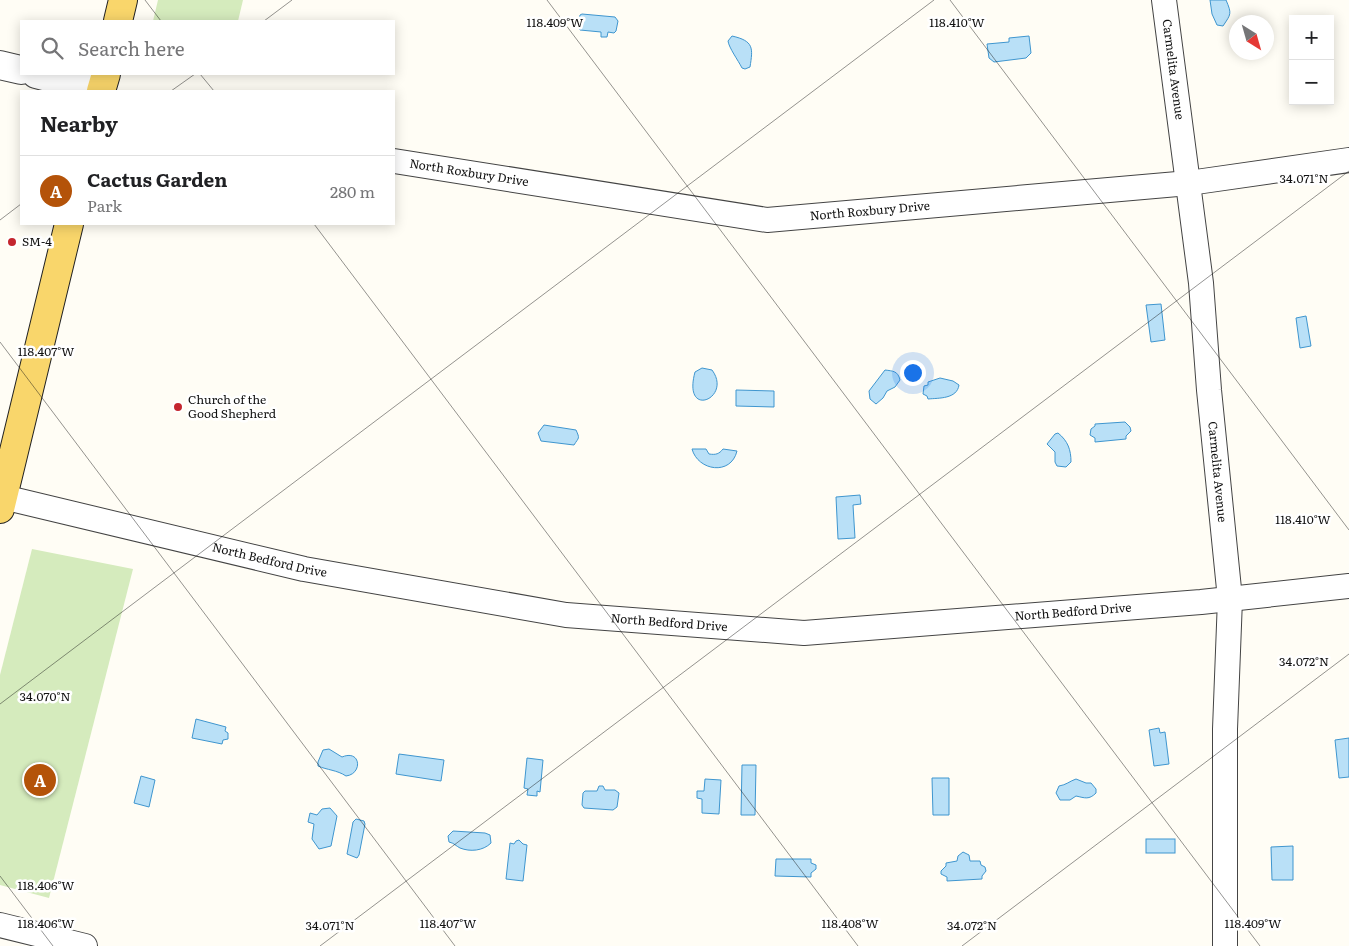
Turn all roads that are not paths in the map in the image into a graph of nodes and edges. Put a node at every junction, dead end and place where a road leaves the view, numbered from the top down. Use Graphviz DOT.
graph roads {
  1 [pos="123,0"];
  2 [pos="1164,0"];
  3 [pos="118,20"];
  4 [pos="0,65"];
  5 [pos="20,70"];
  6 [pos="40,75"];
  7 [pos="106,75"];
  8 [pos="98,90"];
  9 [pos="102,90"];
  10 [pos="1349,160"];
  11 [pos="395,162"];
  12 [pos="1189,183"];
  13 [pos="69,225"];
  14 [pos="1,501"];
  15 [pos="1349,586"];
  16 [pos="1230,599"];
  17 [pos="0,926"];
  18 [pos="85,946"];
  19 [pos="1225,946"];
  1 -- 3 [label="main road"];
  2 -- 12 [label="street, Carmelita Avenue"];
  4 -- 5 [label="street"];
  6 -- 8 [label="street"];
  7 -- 9 [label="main road"];
  10 -- 12 [label="street, North Roxbury Drive"];
  11 -- 12 [label="street, North Roxbury Drive"];
  12 -- 16 [label="street, Carmelita Avenue"];
  13 -- 14 [label="main road"];
  14 -- 16 [label="street, North Bedford Drive"];
  15 -- 16 [label="street, North Bedford Drive"];
  16 -- 19 [label="street, Carmelita Avenue"];
  17 -- 18 [label="street"];
}
